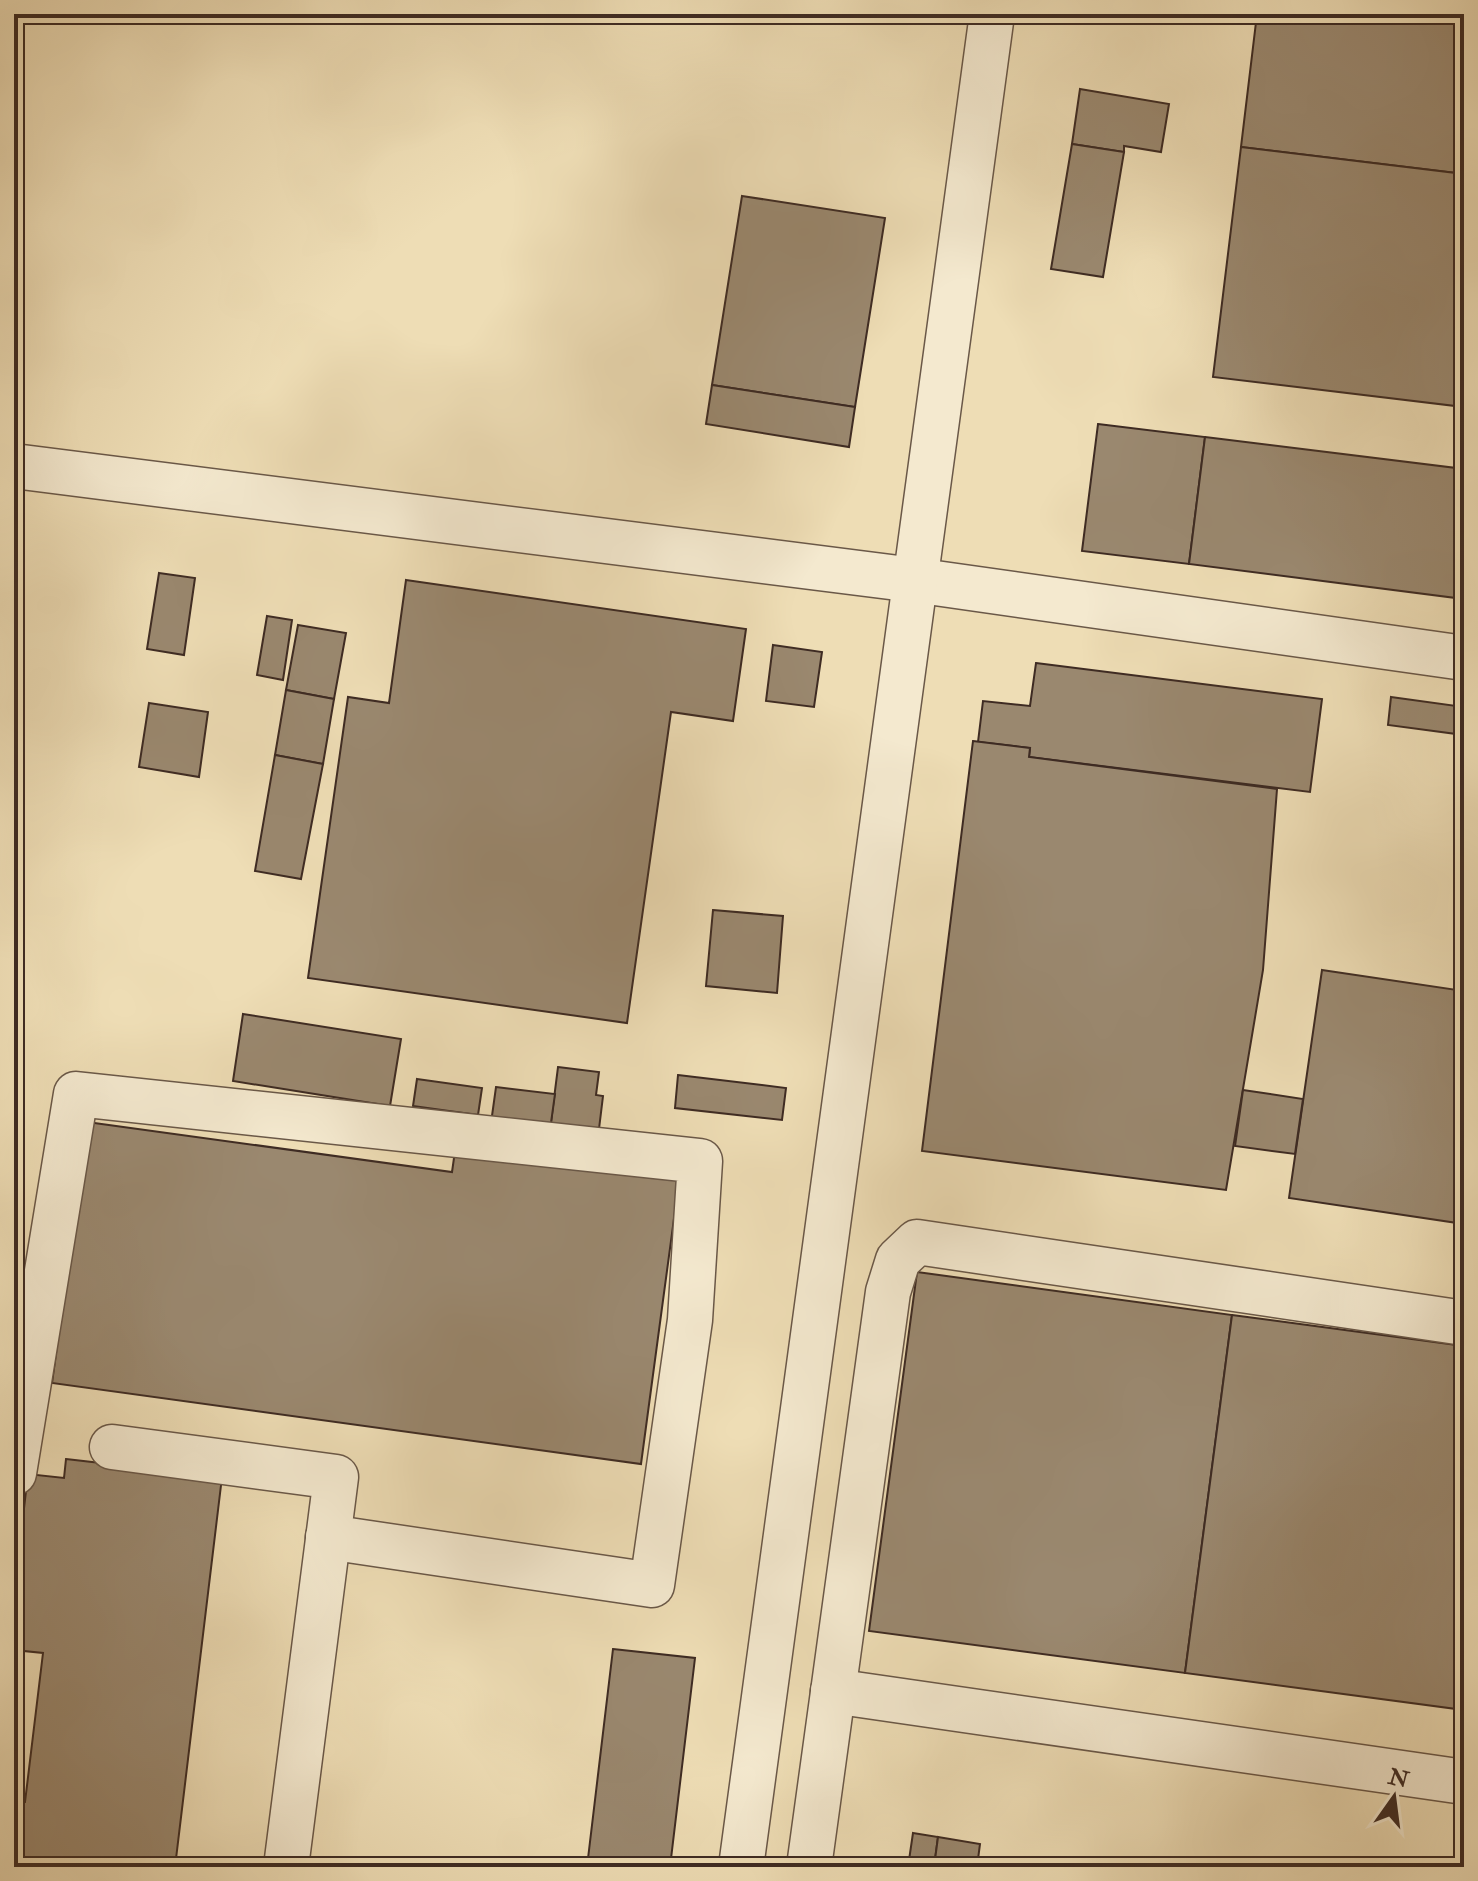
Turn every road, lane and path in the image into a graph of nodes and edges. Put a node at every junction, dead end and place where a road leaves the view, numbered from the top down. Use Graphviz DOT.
graph roads {
  1 [pos="992,14"];
  2 [pos="14,466"];
  3 [pos="914,580"];
  4 [pos="1464,658"];
  5 [pos="1464,1323"];
  6 [pos="112,1447"];
  7 [pos="14,1473"];
  8 [pos="328,1537"];
  9 [pos="833,1691"];
  10 [pos="1464,1782"];
  11 [pos="286,1867"];
  12 [pos="741,1867"];
  13 [pos="809,1867"];
  1 -- 3 [label="street"];
  2 -- 3 [label="street"];
  3 -- 4 [label="street"];
  3 -- 12 [label="street"];
  5 -- 9 [label="street"];
  6 -- 8 [label="street"];
  7 -- 8 [label="street"];
  8 -- 11 [label="street"];
  9 -- 10 [label="street"];
  9 -- 13 [label="street"];
}
